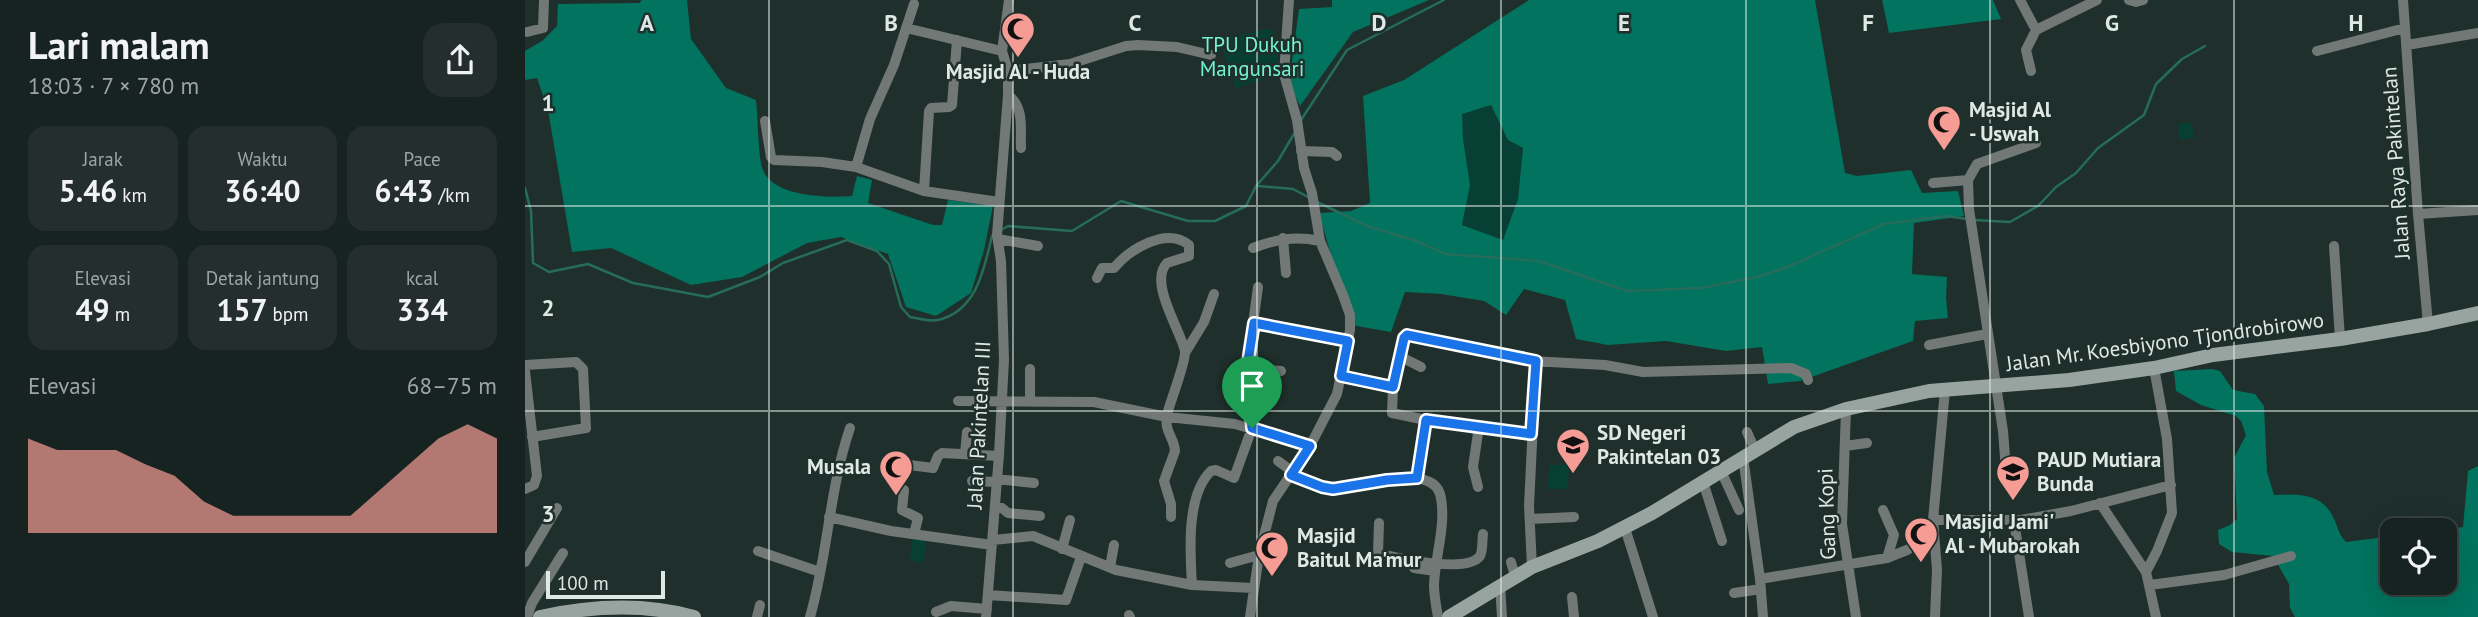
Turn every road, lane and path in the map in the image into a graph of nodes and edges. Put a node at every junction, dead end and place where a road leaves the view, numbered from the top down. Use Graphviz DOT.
graph roads {
  1 [pos="544,0"];
  2 [pos="1009,0"];
  3 [pos="1289,0"];
  4 [pos="2020,0"];
  5 [pos="2097,0"];
  6 [pos="2129,0"];
  7 [pos="2143,0"];
  8 [pos="2403,0"];
  9 [pos="914,4"];
  10 [pos="906,28"];
  11 [pos="2405,28"];
  12 [pos="2036,30"];
  13 [pos="527,32"];
  14 [pos="2478,33"];
  15 [pos="957,40"];
  16 [pos="2407,45"];
  17 [pos="1002,51"];
  18 [pos="2317,51"];
  19 [pos="1211,55"];
  20 [pos="1008,71"];
  21 [pos="2031,71"];
  22 [pos="1008,95"];
  23 [pos="765,121"];
  24 [pos="2036,143"];
  25 [pos="1021,148"];
  26 [pos="1301,151"];
  27 [pos="1337,156"];
  28 [pos="856,167"];
  29 [pos="1968,180"];
  30 [pos="1933,183"];
  31 [pos="924,191"];
  32 [pos="999,202"];
  33 [pos="2478,210"];
  34 [pos="2418,214"];
  35 [pos="998,237"];
  36 [pos="1283,239"];
  37 [pos="1320,241"];
  38 [pos="1038,246"];
  39 [pos="2334,246"];
  40 [pos="1253,248"];
  41 [pos="1286,273"];
  42 [pos="1097,278"];
  43 [pos="1258,287"];
  44 [pos="1214,294"];
  45 [pos="2478,313"];
  46 [pos="1254,323"];
  47 [pos="2428,324"];
  48 [pos="1987,334"];
  49 [pos="2340,339"];
  50 [pos="1348,341"];
  51 [pos="1929,345"];
  52 [pos="1185,353"];
  53 [pos="1399,356"];
  54 [pos="1536,361"];
  55 [pos="525,365"];
  56 [pos="1421,367"];
  57 [pos="1247,368"];
  58 [pos="2154,368"];
  59 [pos="1030,369"];
  60 [pos="525,371"];
  61 [pos="1281,371"];
  62 [pos="1341,376"];
  63 [pos="1808,380"];
  64 [pos="1995,386"];
  65 [pos="1393,387"];
  66 [pos="1945,390"];
  67 [pos="1030,400"];
  68 [pos="958,401"];
  69 [pos="1001,402"];
  70 [pos="1846,409"];
  71 [pos="1167,416"];
  72 [pos="1426,420"];
  73 [pos="1479,426"];
  74 [pos="850,428"];
  75 [pos="1252,428"];
  76 [pos="967,432"];
  77 [pos="1747,432"];
  78 [pos="1531,434"];
  79 [pos="532,437"];
  80 [pos="1867,443"];
  81 [pos="1310,446"];
  82 [pos="1845,446"];
  83 [pos="965,454"];
  84 [pos="1749,454"];
  85 [pos="999,456"];
  86 [pos="1278,461"];
  87 [pos="2006,470"];
  88 [pos="1721,471"];
  89 [pos="1292,473"];
  90 [pos="1417,478"];
  91 [pos="996,480"];
  92 [pos="972,481"];
  93 [pos="1703,482"];
  94 [pos="1034,483"];
  95 [pos="2171,485"];
  96 [pos="1478,487"];
  97 [pos="525,489"];
  98 [pos="2100,503"];
  99 [pos="557,508"];
  100 [pos="995,508"];
  101 [pos="1739,510"];
  102 [pos="1883,510"];
  103 [pos="829,516"];
  104 [pos="1040,516"];
  105 [pos="1171,517"];
  106 [pos="1574,517"];
  107 [pos="1530,519"];
  108 [pos="1070,520"];
  109 [pos="1933,520"];
  110 [pos="2014,521"];
  111 [pos="1379,523"];
  112 [pos="1625,528"];
  113 [pos="914,534"];
  114 [pos="1483,534"];
  115 [pos="1933,534"];
  116 [pos="1722,541"];
  117 [pos="993,542"];
  118 [pos="1114,545"];
  119 [pos="1062,549"];
  120 [pos="758,551"];
  121 [pos="563,553"];
  122 [pos="1259,555"];
  123 [pos="2291,556"];
  124 [pos="1081,557"];
  125 [pos="1887,558"];
  126 [pos="525,562"];
  127 [pos="1511,562"];
  128 [pos="1230,563"];
  129 [pos="1847,565"];
  130 [pos="1110,567"];
  131 [pos="1436,567"];
  132 [pos="1532,567"];
  133 [pos="1414,568"];
  134 [pos="820,572"];
  135 [pos="2146,572"];
  136 [pos="1515,576"];
  137 [pos="1192,584"];
  138 [pos="1761,584"];
  139 [pos="1500,585"];
  140 [pos="2150,585"];
  141 [pos="1253,588"];
  142 [pos="1734,593"];
  143 [pos="988,595"];
  144 [pos="1572,597"];
  145 [pos="760,605"];
  146 [pos="936,612"];
  147 [pos="947,612"];
  148 [pos="987,613"];
  149 [pos="568,615"];
  150 [pos="527,617"];
  151 [pos="540,617"];
  152 [pos="694,617"];
  153 [pos="757,617"];
  154 [pos="810,617"];
  155 [pos="1250,617"];
  156 [pos="1438,617"];
  157 [pos="1449,617"];
  158 [pos="1501,617"];
  159 [pos="1574,617"];
  160 [pos="1653,617"];
  161 [pos="1763,617"];
  162 [pos="1856,617"];
  163 [pos="1935,617"];
  164 [pos="2029,617"];
  165 [pos="2156,617"];
  1 -- 13 [label="street"];
  2 -- 17 [label="street"];
  3 -- 26 [label="street"];
  4 -- 12 [label="street"];
  5 -- 12 [label="street"];
  6 -- 7 [label="street"];
  8 -- 11 [label="street, Jalan Raya Pakintelan"];
  9 -- 10 [label="street"];
  10 -- 15 [label="street"];
  10 -- 28 [label="street"];
  11 -- 16 [label="street, Jalan Raya Pakintelan"];
  11 -- 18 [label="street"];
  12 -- 21 [label="street"];
  14 -- 16 [label="street"];
  15 -- 17 [label="street"];
  15 -- 31 [label="street"];
  16 -- 34 [label="street, Jalan Raya Pakintelan"];
  17 -- 20 [label="street"];
  19 -- 20 [label="street"];
  20 -- 22 [label="street"];
  22 -- 25 [label="street"];
  22 -- 32 [label="street"];
  23 -- 28 [label="street"];
  24 -- 29 [label="street"];
  26 -- 27 [label="street"];
  26 -- 37 [label="street"];
  28 -- 31 [label="street"];
  29 -- 30 [label="street"];
  29 -- 48 [label="street"];
  31 -- 32 [label="street"];
  32 -- 35 [label="street, Jalan Pakintelan III"];
  33 -- 34 [label="street"];
  34 -- 47 [label="street, Jalan Raya Pakintelan"];
  35 -- 38 [label="street"];
  35 -- 69 [label="street, Jalan Pakintelan III"];
  36 -- 37 [label="street"];
  36 -- 40 [label="street"];
  36 -- 41 [label="street"];
  37 -- 50 [label="street"];
  39 -- 49 [label="street"];
  42 -- 52 [label="street"];
  43 -- 46 [label="street"];
  44 -- 52 [label="street"];
  45 -- 47 [label="main road, Jalan Mr. Koesbiyono Tjondrobirowo"];
  46 -- 50 [label="street"];
  46 -- 57 [label="street"];
  47 -- 49 [label="main road, Jalan Mr. Koesbiyono Tjondrobirowo"];
  48 -- 51 [label="street"];
  48 -- 64 [label="street"];
  49 -- 58 [label="main road, Jalan Mr. Koesbiyono Tjondrobirowo"];
  50 -- 62 [label="street"];
  52 -- 71 [label="street"];
  53 -- 54 [label="street"];
  53 -- 56 [label="street"];
  53 -- 65 [label="street"];
  54 -- 63 [label="street"];
  54 -- 78 [label="street"];
  55 -- 79 [label="street"];
  57 -- 61 [label="street"];
  57 -- 75 [label="street"];
  58 -- 64 [label="main road, Jalan Mr. Koesbiyono Tjondrobirowo"];
  58 -- 95 [label="street"];
  59 -- 67 [label="street"];
  60 -- 79 [label="street"];
  62 -- 65 [label="street"];
  62 -- 81 [label="street"];
  64 -- 66 [label="main road, Jalan Mr. Koesbiyono Tjondrobirowo"];
  64 -- 87 [label="street"];
  65 -- 72 [label="street"];
  66 -- 70 [label="main road, Jalan Mr. Koesbiyono Tjondrobirowo"];
  66 -- 109 [label="street"];
  67 -- 69 [label="street"];
  67 -- 71 [label="street"];
  68 -- 69 [label="street"];
  69 -- 85 [label="street, Jalan Pakintelan III"];
  70 -- 82 [label="street, Gang Kopi"];
  70 -- 84 [label="main road, Jalan Mr. Koesbiyono Tjondrobirowo"];
  71 -- 75 [label="street"];
  71 -- 105 [label="street"];
  72 -- 73 [label="street"];
  72 -- 90 [label="street"];
  73 -- 78 [label="street"];
  73 -- 96 [label="street"];
  74 -- 103 [label="street"];
  75 -- 81 [label="street"];
  75 -- 137 [label="street"];
  76 -- 83 [label="street"];
  77 -- 84 [label="street"];
  78 -- 107 [label="street"];
  79 -- 97 [label="street"];
  80 -- 82 [label="street"];
  81 -- 89 [label="street"];
  82 -- 129 [label="street, Gang Kopi"];
  83 -- 85 [label="street"];
  83 -- 113 [label="street"];
  84 -- 88 [label="main road, Jalan Mr. Koesbiyono Tjondrobirowo"];
  84 -- 138 [label="street"];
  85 -- 91 [label="street, Jalan Pakintelan III"];
  86 -- 89 [label="street"];
  88 -- 93 [label="main road, Jalan Mr. Koesbiyono Tjondrobirowo"];
  88 -- 101 [label="street"];
  89 -- 90 [label="street"];
  89 -- 122 [label="street"];
  90 -- 131 [label="street"];
  91 -- 92 [label="street"];
  91 -- 94 [label="street"];
  91 -- 100 [label="street, Jalan Pakintelan III"];
  93 -- 112 [label="main road, Jalan Mr. Koesbiyono Tjondrobirowo"];
  93 -- 116 [label="street"];
  95 -- 98 [label="street"];
  95 -- 135 [label="street"];
  98 -- 110 [label="street"];
  98 -- 135 [label="street"];
  99 -- 126 [label="street"];
  100 -- 104 [label="street"];
  100 -- 117 [label="street, Jalan Pakintelan III"];
  102 -- 125 [label="street"];
  103 -- 113 [label="street"];
  103 -- 134 [label="street"];
  106 -- 107 [label="street"];
  107 -- 132 [label="street"];
  108 -- 119 [label="street"];
  109 -- 110 [label="street"];
  109 -- 115 [label="street"];
  110 -- 164 [label="street"];
  111 -- 131 [label="street"];
  112 -- 132 [label="main road, Jalan Mr. Koesbiyono Tjondrobirowo"];
  112 -- 160 [label="street"];
  113 -- 117 [label="street"];
  114 -- 131 [label="street"];
  115 -- 125 [label="street"];
  115 -- 163 [label="street"];
  117 -- 119 [label="street"];
  117 -- 143 [label="street, Jalan Pakintelan III"];
  118 -- 130 [label="street"];
  119 -- 124 [label="street"];
  120 -- 134 [label="street"];
  121 -- 150 [label="street"];
  122 -- 128 [label="street"];
  122 -- 141 [label="street"];
  123 -- 140 [label="street"];
  124 -- 130 [label="street"];
  124 -- 143 [label="street"];
  125 -- 129 [label="street"];
  127 -- 136 [label="street"];
  129 -- 138 [label="street"];
  129 -- 162 [label="street, Gang Kopi"];
  130 -- 137 [label="street"];
  131 -- 133 [label="street"];
  131 -- 156 [label="street"];
  132 -- 136 [label="main road, Jalan Mr. Koesbiyono Tjondrobirowo"];
  134 -- 154 [label="street"];
  135 -- 140 [label="street"];
  136 -- 139 [label="main road, Jalan Mr. Koesbiyono Tjondrobirowo"];
  137 -- 141 [label="street"];
  138 -- 142 [label="street"];
  138 -- 161 [label="street"];
  139 -- 157 [label="main road, Jalan Mr. Koesbiyono Tjondrobirowo"];
  139 -- 158 [label="street"];
  140 -- 165 [label="street"];
  141 -- 155 [label="street"];
  143 -- 148 [label="street, Jalan Pakintelan III"];
  144 -- 159 [label="street"];
  145 -- 153 [label="street"];
  146 -- 147 [label="street"];
  147 -- 148 [label="street"];
  149 -- 151 [label="main road"];
  149 -- 152 [label="main road"];
}
